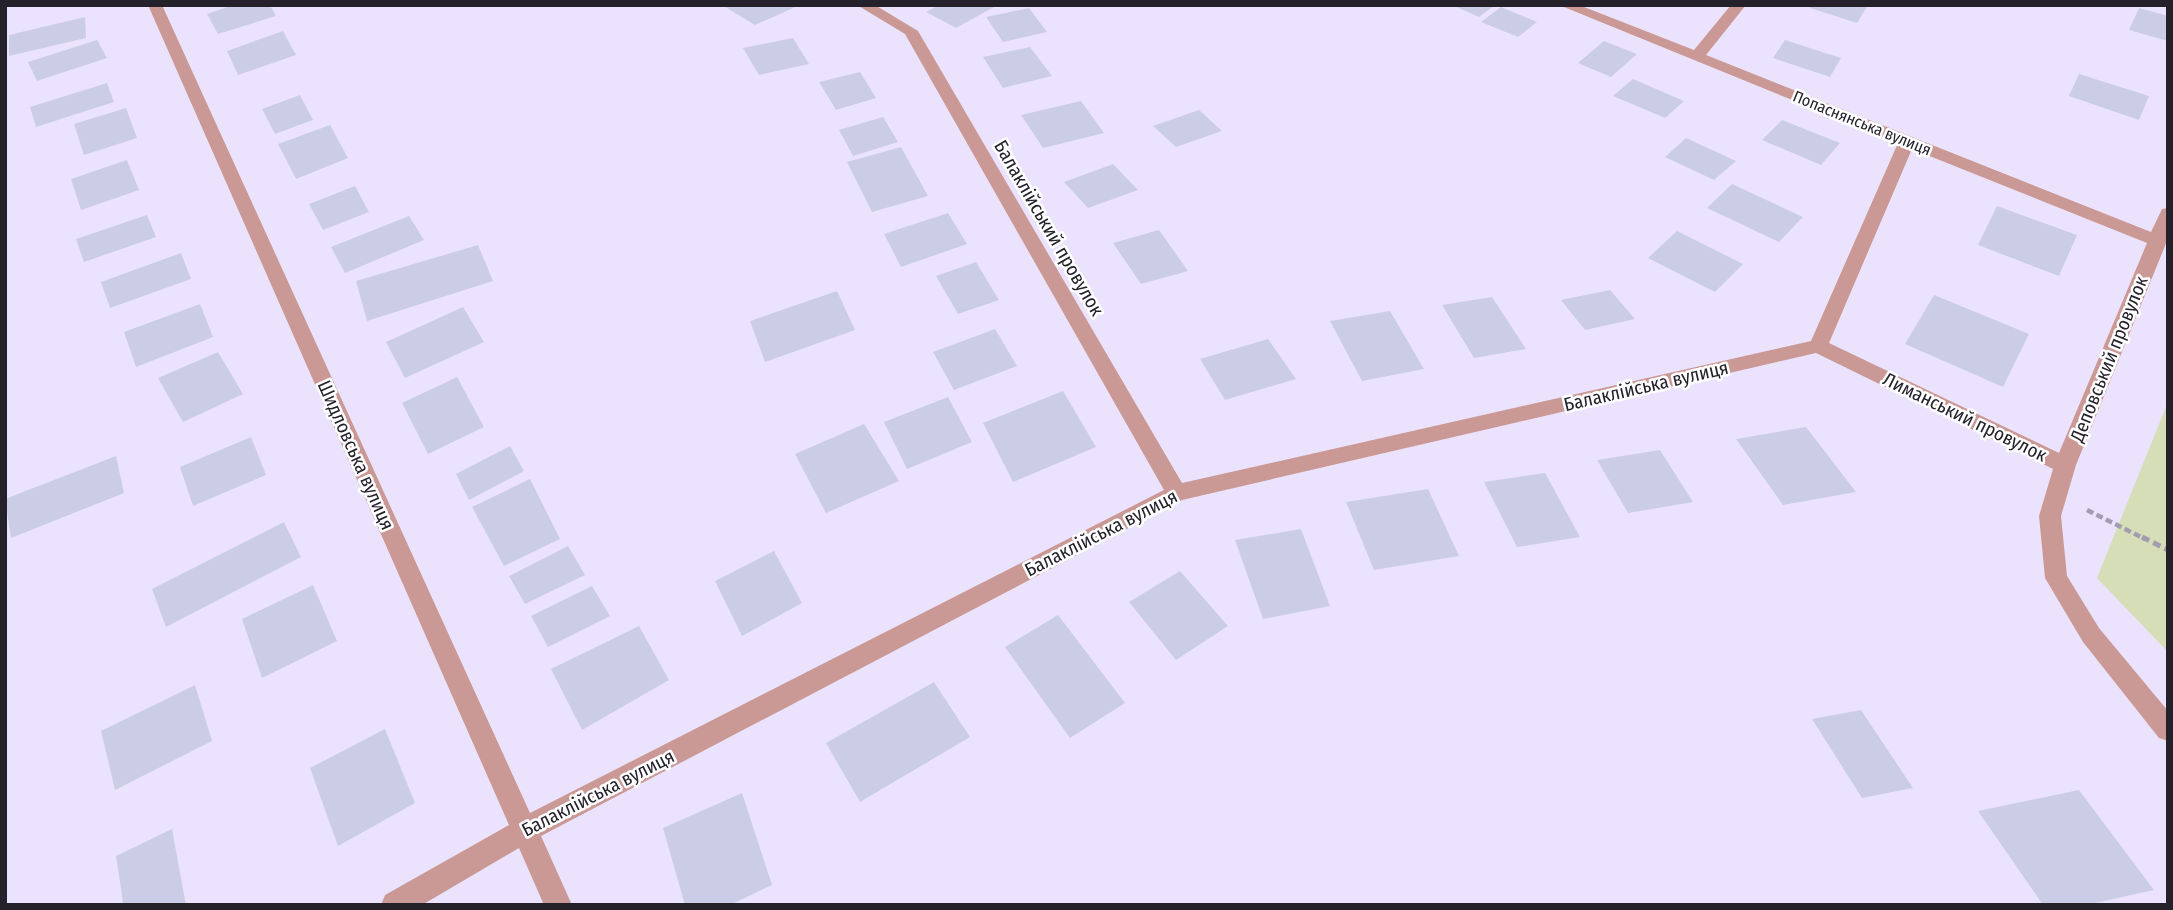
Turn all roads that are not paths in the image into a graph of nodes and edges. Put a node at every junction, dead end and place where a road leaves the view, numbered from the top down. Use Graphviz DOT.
graph roads {
  1 [pos="155,5"];
  2 [pos="864,5"];
  3 [pos="1566,5"];
  4 [pos="1739,5"];
  5 [pos="1697,56"];
  6 [pos="1907,142"];
  7 [pos="2168,212"];
  8 [pos="2158,240"];
  9 [pos="1818,346"];
  10 [pos="2065,465"];
  11 [pos="1177,493"];
  12 [pos="2168,730"];
  13 [pos="523,831"];
  14 [pos="395,905"];
  15 [pos="558,905"];
  1 -- 13 [label="street, Шидловська вулиця"];
  2 -- 11 [label="street, Балаклійський провулок"];
  3 -- 5 [label="street, Попаснянська вулиця"];
  4 -- 5 [label="street"];
  5 -- 6 [label="street, Попаснянська вулиця"];
  6 -- 8 [label="street, Попаснянська вулиця"];
  6 -- 9 [label="street"];
  7 -- 8 [label="street, Деповський провулок"];
  8 -- 10 [label="street, Деповський провулок"];
  9 -- 10 [label="street, Лиманський провулок"];
  9 -- 11 [label="street, Балаклійська вулиця"];
  10 -- 12 [label="street, Лиманський провулок"];
  11 -- 13 [label="street, Балаклійська вулиця"];
  13 -- 14 [label="street, Балаклійська вулиця"];
  13 -- 15 [label="street, Шидловська вулиця"];
}
